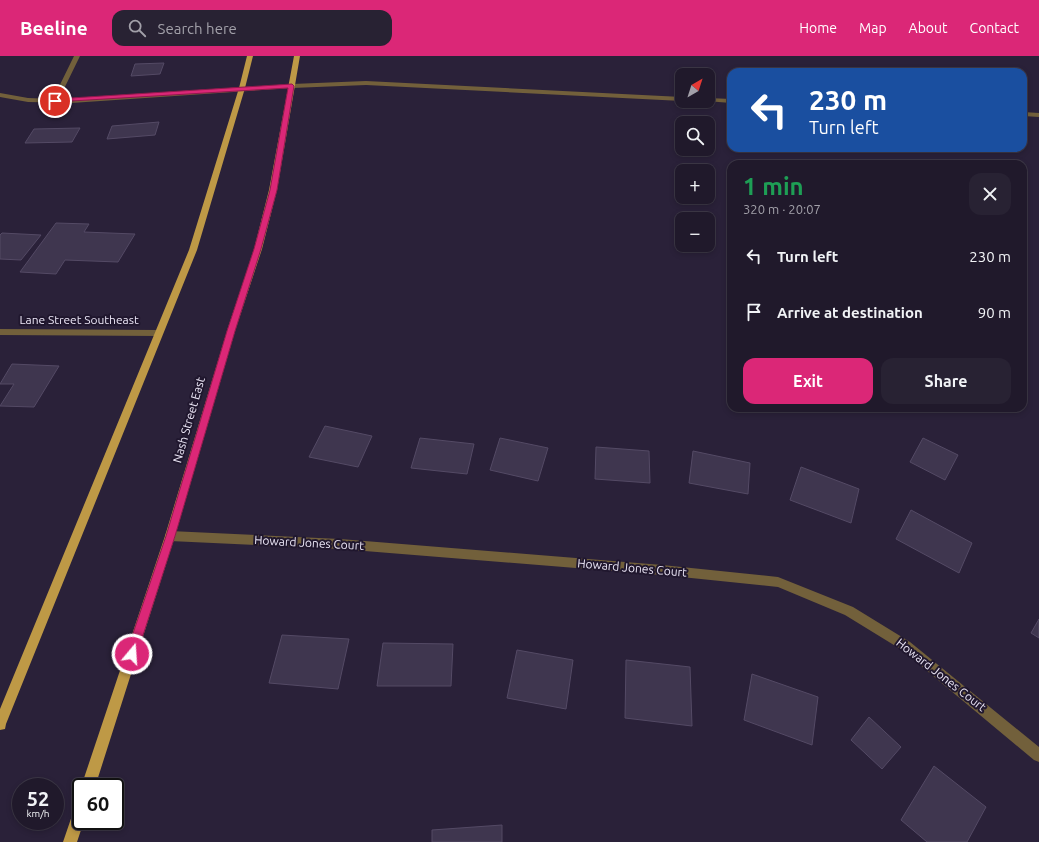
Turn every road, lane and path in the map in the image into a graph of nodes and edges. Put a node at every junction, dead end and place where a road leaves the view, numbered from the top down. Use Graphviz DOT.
graph roads {
  1 [pos="77,56"];
  2 [pos="250,56"];
  3 [pos="297,56"];
  4 [pos="292,86"];
  5 [pos="242,88"];
  6 [pos="0,95"];
  7 [pos="675,99"];
  8 [pos="715,100"];
  9 [pos="55,101"];
  10 [pos="727,101"];
  11 [pos="1027,114"];
  12 [pos="1039,115"];
  13 [pos="0,332"];
  14 [pos="158,333"];
  15 [pos="170,536"];
  16 [pos="0,724"];
  17 [pos="1039,755"];
  18 [pos="91,778"];
  19 [pos="74,830"];
  20 [pos="70,842"];
  1 -- 9 [label="street"];
  2 -- 5 [label="main road"];
  3 -- 4 [label="main road, Nash Street East"];
  4 -- 5 [label="street"];
  4 -- 7 [label="street"];
  4 -- 15 [label="main road, Nash Street East"];
  5 -- 9 [label="street"];
  5 -- 14 [label="main road"];
  6 -- 9 [label="street"];
  8 -- 10 [label="street"];
  11 -- 12 [label="street"];
  13 -- 14 [label="street, Lane Street Southeast"];
  14 -- 16 [label="main road"];
  15 -- 17 [label="street, Howard Jones Court"];
  15 -- 18 [label="main road, Nash Street East"];
  19 -- 20 [label="main road"];
}
